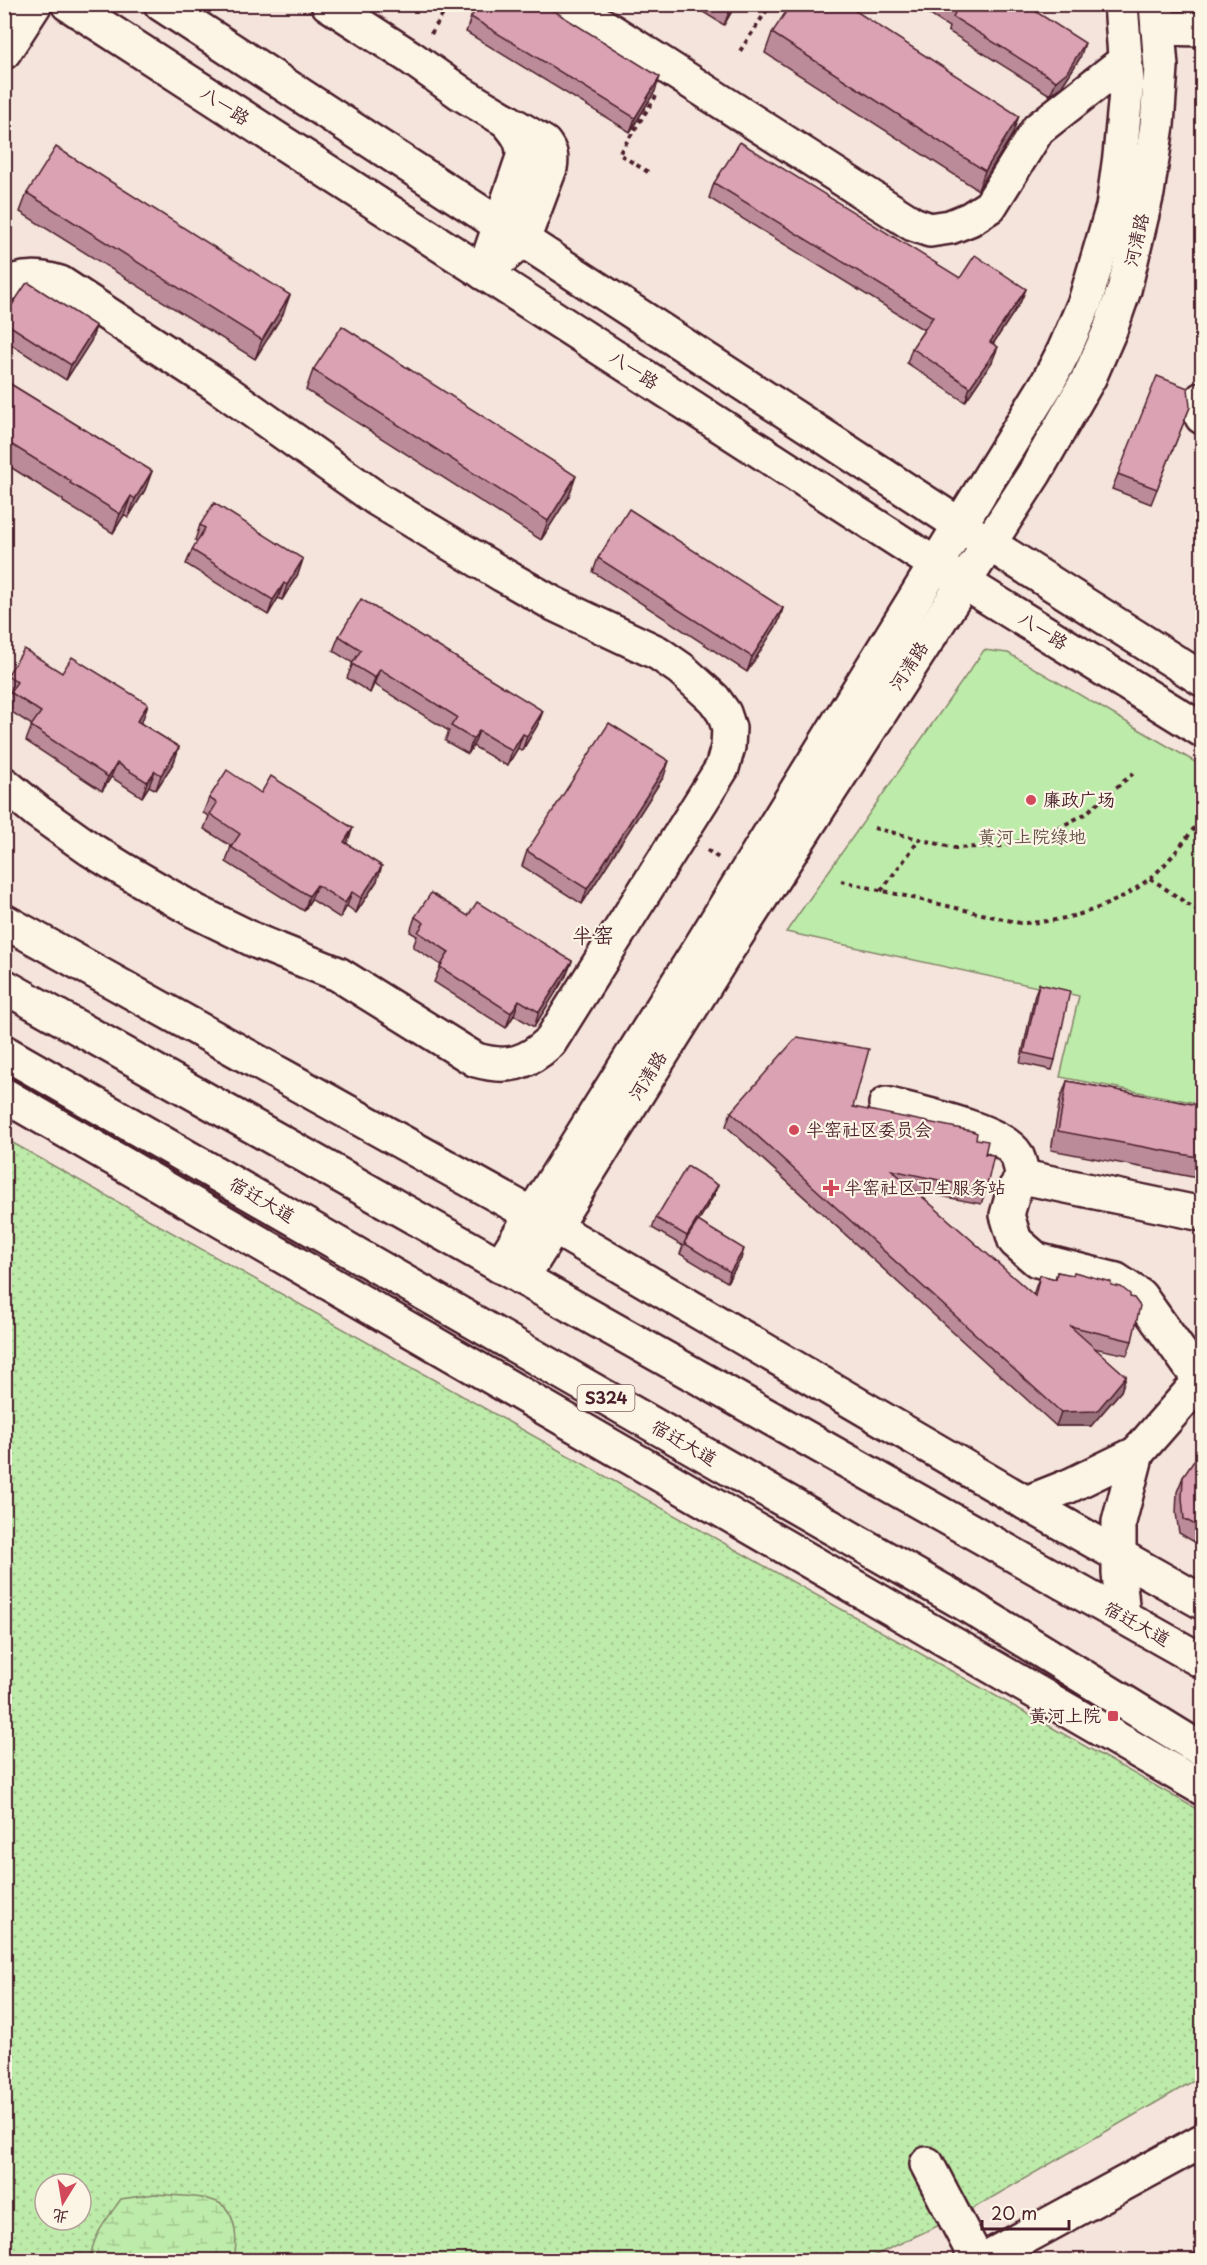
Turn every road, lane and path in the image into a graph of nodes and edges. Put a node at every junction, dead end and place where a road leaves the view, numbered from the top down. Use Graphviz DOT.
graph roads {
  1 [pos="35,4"];
  2 [pos="68,4"];
  3 [pos="161,4"];
  4 [pos="328,4"];
  5 [pos="569,4"];
  6 [pos="771,4"];
  7 [pos="1121,4"];
  8 [pos="1157,16"];
  9 [pos="1203,29"];
  10 [pos="740,51"];
  11 [pos="4,52"];
  12 [pos="1126,60"];
  13 [pos="672,70"];
  14 [pos="1009,110"];
  15 [pos="1038,129"];
  16 [pos="648,172"];
  17 [pos="511,233"];
  18 [pos="484,273"];
  19 [pos="4,285"];
  20 [pos="1203,399"];
  21 [pos="1203,417"];
  22 [pos="960,525"];
  23 [pos="989,543"];
  24 [pos="935,565"];
  25 [pos="963,582"];
  26 [pos="1203,679"];
  27 [pos="1203,730"];
  28 [pos="1136,771"];
  29 [pos="4,784"];
  30 [pos="1203,818"];
  31 [pos="874,828"];
  32 [pos="920,839"];
  33 [pos="1150,878"];
  34 [pos="841,881"];
  35 [pos="881,891"];
  36 [pos="1203,914"];
  37 [pos="4,921"];
  38 [pos="4,986"];
  39 [pos="4,1052"];
  40 [pos="4,1095"];
  41 [pos="886,1104"];
  42 [pos="1023,1177"];
  43 [pos="1203,1214"];
  44 [pos="543,1221"];
  45 [pos="511,1272"];
  46 [pos="1201,1382"];
  47 [pos="1137,1453"];
  48 [pos="1026,1503"];
  49 [pos="1119,1555"];
  50 [pos="1203,1602"];
  51 [pos="1123,1616"];
  52 [pos="1203,1661"];
  53 [pos="1203,1750"];
  54 [pos="1203,1788"];
  55 [pos="1203,2141"];
  56 [pos="927,2164"];
  57 [pos="977,2260"];
  58 [pos="983,2260"];
  1 -- 11 [label="main road"];
  2 -- 18 [label="main road, 八一路"];
  3 -- 17 [label="main road"];
  4 -- 17 [label="main road"];
  5 -- 13 [label="main road"];
  6 -- 10 [label="path"];
  7 -- 12 [label="main road, 河清路"];
  8 -- 9 [label="main road"];
  8 -- 23 [label="main road, 河清路"];
  12 -- 15 [label="main road"];
  12 -- 22 [label="main road, 河清路"];
  13 -- 15 [label="main road"];
  13 -- 16 [label="path"];
  14 -- 15 [label="main road"];
  17 -- 18 [label="main road"];
  17 -- 22 [label="main road"];
  18 -- 24 [label="main road, 八一路"];
  19 -- 29 [label="main road"];
  20 -- 21 [label="main road"];
  22 -- 23 [label="main road"];
  22 -- 24 [label="main road, 河清路"];
  23 -- 25 [label="main road, 河清路"];
  23 -- 26 [label="main road"];
  24 -- 25 [label="main road, 八一路"];
  24 -- 44 [label="main road, 河清路"];
  25 -- 27 [label="main road, 八一路"];
  25 -- 44 [label="main road, 河清路"];
  28 -- 32 [label="path"];
  30 -- 33 [label="path"];
  31 -- 32 [label="path"];
  32 -- 35 [label="path"];
  33 -- 35 [label="path"];
  33 -- 36 [label="path"];
  34 -- 35 [label="path"];
  37 -- 44 [label="main road"];
  38 -- 45 [label="main road, 宿迁大道"];
  39 -- 53 [label="main road, 宿迁大道 / S324"];
  40 -- 54 [label="main road"];
  41 -- 42 [label="main road"];
  42 -- 43 [label="main road"];
  42 -- 46 [label="main road"];
  44 -- 45 [label="main road, 河清路"];
  44 -- 48 [label="main road"];
  45 -- 51 [label="main road, 宿迁大道"];
  46 -- 47 [label="main road"];
  47 -- 48 [label="main road"];
  47 -- 49 [label="main road"];
  48 -- 49 [label="main road"];
  49 -- 50 [label="main road"];
  49 -- 51 [label="main road"];
  51 -- 52 [label="main road, 宿迁大道"];
  55 -- 58 [label="main road"];
  56 -- 57 [label="main road"];
}
